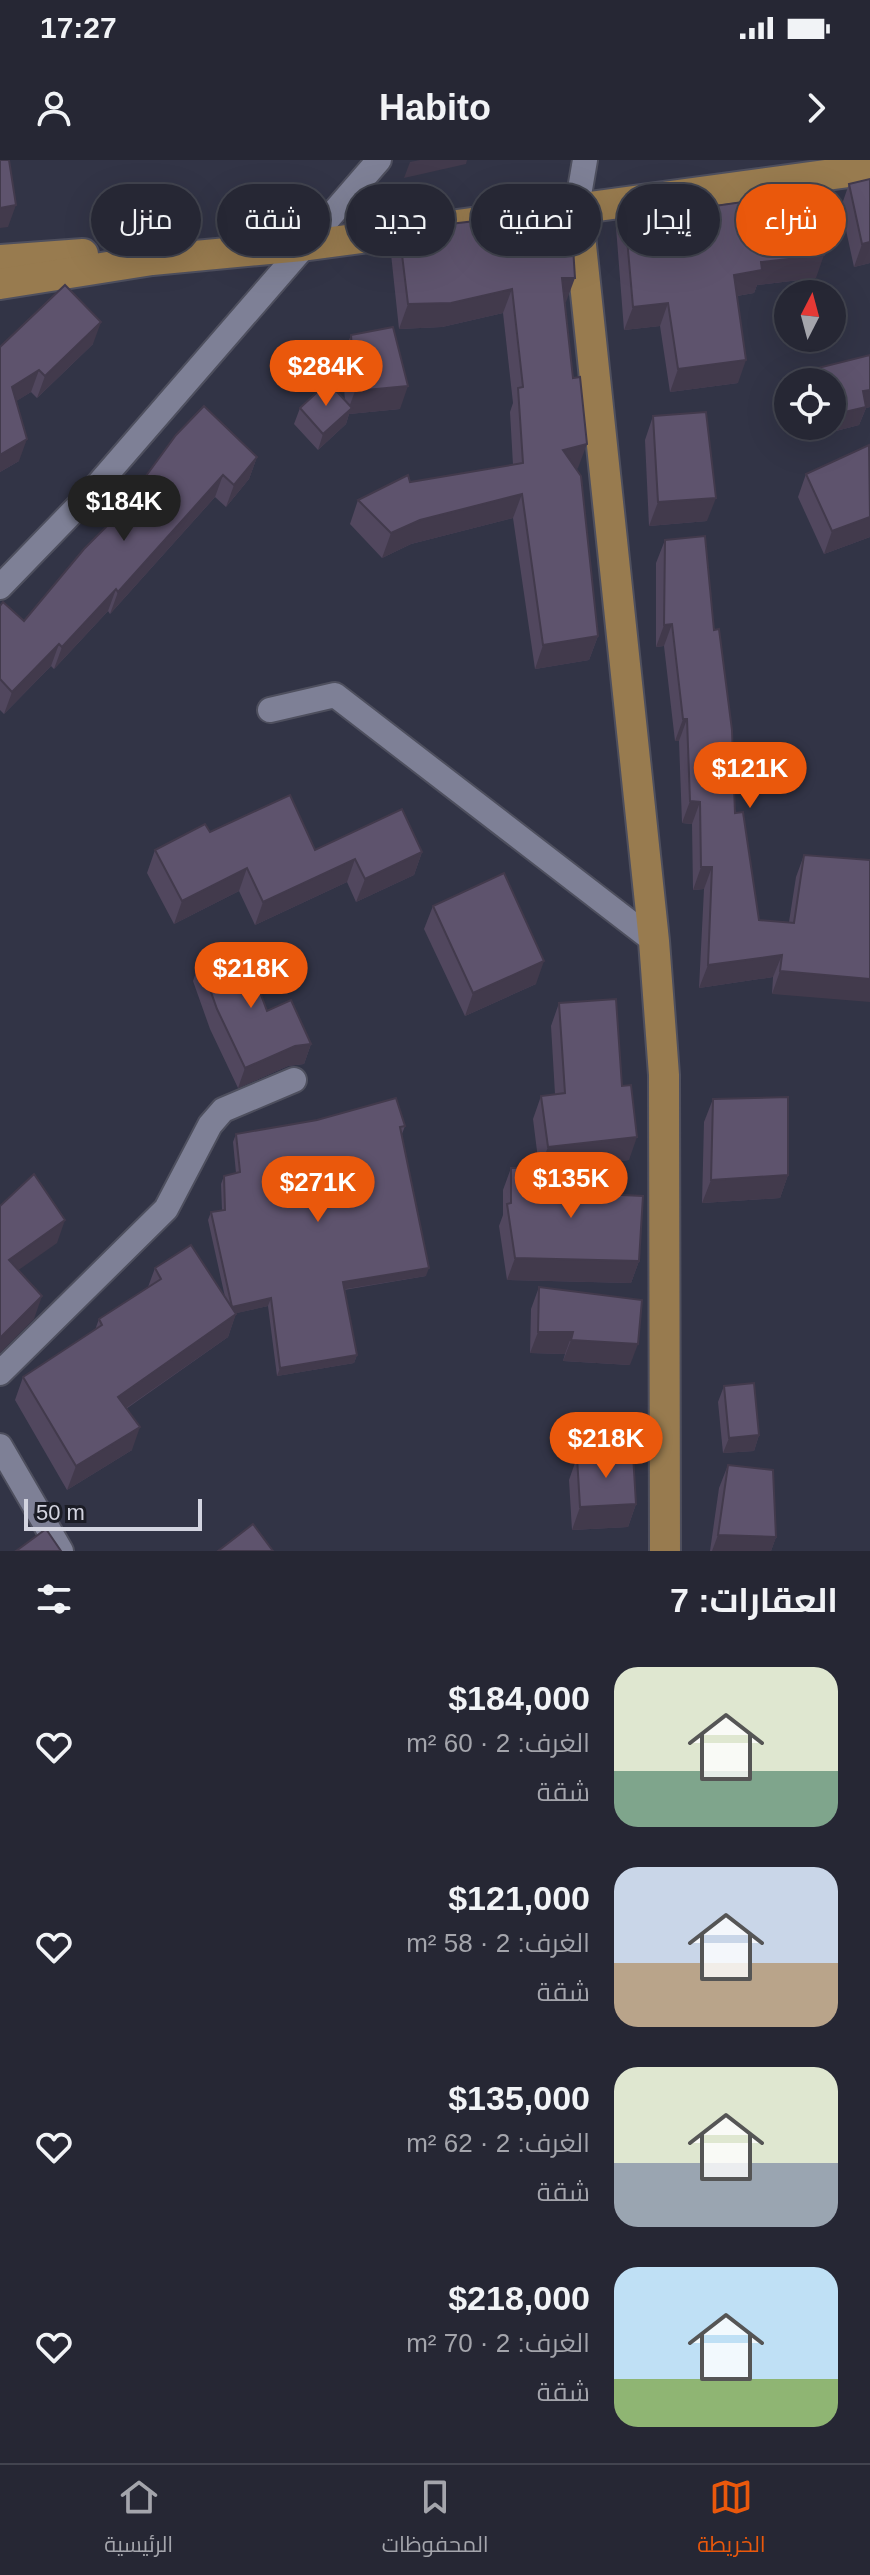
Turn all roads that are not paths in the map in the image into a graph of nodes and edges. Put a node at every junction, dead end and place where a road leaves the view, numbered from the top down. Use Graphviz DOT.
graph roads {
  1 [pos="379,160"];
  2 [pos="585,160"];
  3 [pos="870,169"];
  4 [pos="581,184"];
  5 [pos="601,204"];
  6 [pos="330,215"];
  7 [pos="471,222"];
  8 [pos="330,242"];
  9 [pos="217,254"];
  10 [pos="294,256"];
  11 [pos="582,256"];
  12 [pos="0,260"];
  13 [pos="152,260"];
  14 [pos="0,284"];
  15 [pos="0,587"];
  16 [pos="270,710"];
  17 [pos="654,941"];
  18 [pos="294,1080"];
  19 [pos="0,1373"];
  20 [pos="0,1446"];
  21 [pos="61,1551"];
  22 [pos="665,1551"];
  1 -- 6 [label="street"];
  2 -- 4 [label="street"];
  3 -- 5 [label="main road"];
  7 -- 8 [label="main road"];
  9 -- 13 [label="main road"];
  10 -- 15 [label="street"];
  11 -- 17 [label="main road"];
  12 -- 13 [label="main road"];
  13 -- 14 [label="main road"];
  16 -- 17 [label="street"];
  17 -- 22 [label="main road"];
  18 -- 19 [label="street"];
  20 -- 21 [label="street"];
}
